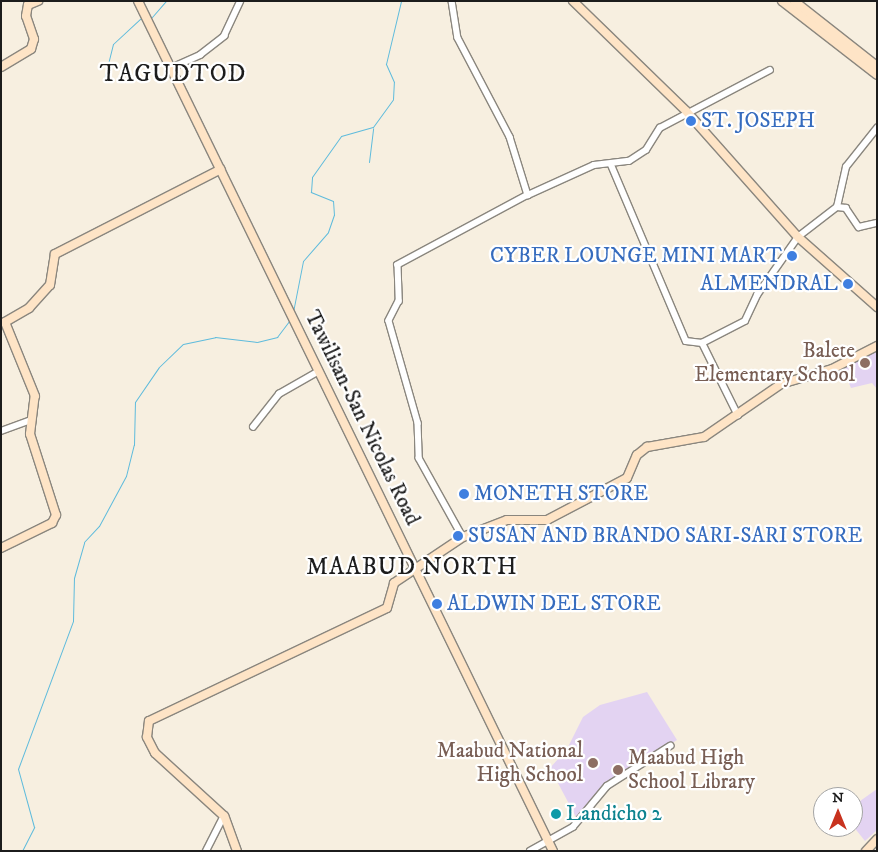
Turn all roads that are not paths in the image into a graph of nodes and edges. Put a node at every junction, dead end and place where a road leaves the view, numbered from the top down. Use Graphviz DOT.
graph roads {
  1 [pos="38,1"];
  2 [pos="138,1"];
  3 [pos="240,1"];
  4 [pos="452,1"];
  5 [pos="573,1"];
  6 [pos="782,1"];
  7 [pos="794,1"];
  8 [pos="877,66"];
  9 [pos="1,67"];
  10 [pos="171,68"];
  11 [pos="770,70"];
  12 [pos="877,75"];
  13 [pos="686,111"];
  14 [pos="877,128"];
  15 [pos="611,164"];
  16 [pos="221,169"];
  17 [pos="528,195"];
  18 [pos="837,207"];
  19 [pos="877,223"];
  20 [pos="798,237"];
  21 [pos="877,307"];
  22 [pos="3,321"];
  23 [pos="702,343"];
  24 [pos="877,346"];
  25 [pos="319,371"];
  26 [pos="738,416"];
  27 [pos="32,420"];
  28 [pos="253,427"];
  29 [pos="1,431"];
  30 [pos="463,537"];
  31 [pos="1,548"];
  32 [pos="414,567"];
  33 [pos="670,746"];
  34 [pos="224,816"];
  35 [pos="877,839"];
  36 [pos="548,841"];
  37 [pos="206,851"];
  38 [pos="237,851"];
  39 [pos="530,851"];
  40 [pos="553,851"];
  41 [pos="866,851"];
  1 -- 9 [label="street"];
  2 -- 10 [label="street, Tawilisan-San Nicolas Road"];
  3 -- 10 [label="street"];
  4 -- 17 [label="street"];
  5 -- 13 [label="street"];
  6 -- 12 [label="street"];
  7 -- 8 [label="street"];
  10 -- 16 [label="street, Tawilisan-San Nicolas Road"];
  11 -- 13 [label="street"];
  13 -- 15 [label="street"];
  13 -- 20 [label="street"];
  14 -- 18 [label="street"];
  15 -- 17 [label="street"];
  15 -- 23 [label="street"];
  16 -- 22 [label="street"];
  16 -- 25 [label="street, Tawilisan-San Nicolas Road"];
  17 -- 30 [label="street"];
  18 -- 19 [label="street"];
  18 -- 20 [label="street"];
  20 -- 21 [label="street"];
  20 -- 23 [label="street"];
  22 -- 27 [label="street"];
  23 -- 26 [label="street"];
  24 -- 26 [label="street"];
  25 -- 28 [label="street"];
  25 -- 32 [label="street, Tawilisan-San Nicolas Road"];
  26 -- 30 [label="street"];
  27 -- 29 [label="street"];
  27 -- 31 [label="street"];
  30 -- 32 [label="street"];
  32 -- 34 [label="street"];
  32 -- 36 [label="street, Tawilisan-San Nicolas Road"];
  33 -- 36 [label="street"];
  34 -- 37 [label="street"];
  34 -- 38 [label="street"];
  35 -- 41 [label="street"];
  36 -- 39 [label="street"];
  36 -- 40 [label="street, Tawilisan-San Nicolas Road"];
}
